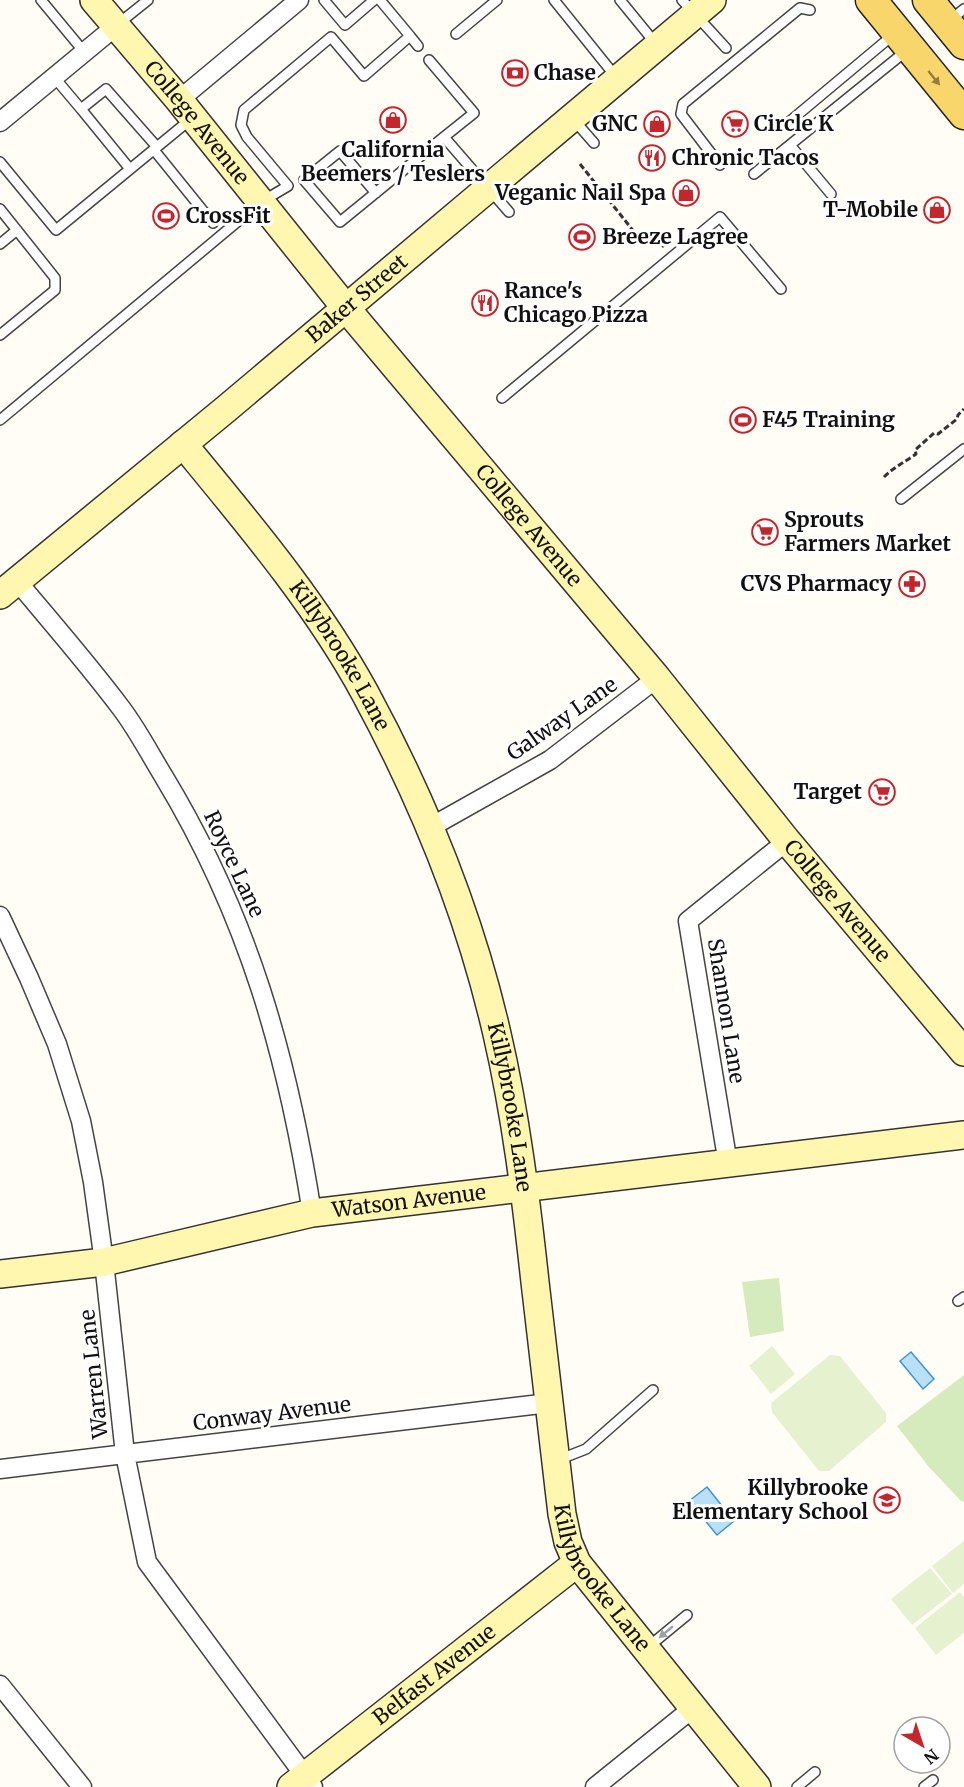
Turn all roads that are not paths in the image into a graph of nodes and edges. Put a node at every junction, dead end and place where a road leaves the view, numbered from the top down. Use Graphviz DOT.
graph roads {
  1 [pos="41,0"];
  2 [pos="94,0"];
  3 [pos="148,0"];
  4 [pos="299,0"];
  5 [pos="324,0"];
  6 [pos="497,0"];
  7 [pos="554,0"];
  8 [pos="620,0"];
  9 [pos="871,0"];
  10 [pos="380,1"];
  11 [pos="696,5"];
  12 [pos="810,9"];
  13 [pos="345,25"];
  14 [pos="116,26"];
  15 [pos="456,34"];
  16 [pos="410,36"];
  17 [pos="331,37"];
  18 [pos="903,39"];
  19 [pos="418,46"];
  20 [pos="657,46"];
  21 [pos="726,48"];
  22 [pos="85,53"];
  23 [pos="429,60"];
  24 [pos="54,77"];
  25 [pos="617,79"];
  26 [pos="81,109"];
  27 [pos="186,109"];
  28 [pos="964,114"];
  29 [pos="572,117"];
  30 [pos="2,118"];
  31 [pos="789,122"];
  32 [pos="444,137"];
  33 [pos="594,143"];
  34 [pos="790,145"];
  35 [pos="155,149"];
  36 [pos="0,162"];
  37 [pos="720,165"];
  38 [pos="130,169"];
  39 [pos="754,174"];
  40 [pos="488,187"];
  41 [pos="376,193"];
  42 [pos="831,194"];
  43 [pos="261,202"];
  44 [pos="0,209"];
  45 [pos="509,213"];
  46 [pos="213,223"];
  47 [pos="17,230"];
  48 [pos="0,244"];
  49 [pos="781,289"];
  50 [pos="345,307"];
  51 [pos="0,335"];
  52 [pos="502,398"];
  53 [pos="0,420"];
  54 [pos="183,444"];
  55 [pos="964,448"];
  56 [pos="901,499"];
  57 [pos="8,588"];
  58 [pos="657,678"];
  59 [pos="429,828"];
  60 [pos="788,841"];
  61 [pos="0,916"];
  62 [pos="964,1052"];
  63 [pos="964,1135"];
  64 [pos="728,1164"];
  65 [pos="524,1187"];
  66 [pos="312,1213"];
  67 [pos="104,1262"];
  68 [pos="0,1274"];
  69 [pos="653,1390"];
  70 [pos="549,1403"];
  71 [pos="125,1454"];
  72 [pos="556,1461"];
  73 [pos="0,1469"];
  74 [pos="577,1563"];
  75 [pos="687,1615"];
  76 [pos="646,1648"];
  77 [pos="0,1685"];
  78 [pos="693,1708"];
  79 [pos="815,1772"];
  80 [pos="933,1780"];
  81 [pos="303,1783"];
  82 [pos="82,1787"];
  83 [pos="595,1787"];
  84 [pos="757,1787"];
  85 [pos="797,1787"];
  86 [pos="924,1787"];
  1 -- 22 [label="lane"];
  2 -- 14 [label="street, College Avenue"];
  3 -- 14 [label="lane"];
  4 -- 27 [label="street"];
  5 -- 13 [label="lane"];
  6 -- 15 [label="lane"];
  7 -- 25 [label="lane"];
  8 -- 20 [label="lane"];
  9 -- 18 [label="main road"];
  10 -- 13 [label="lane"];
  10 -- 16 [label="lane"];
  11 -- 20 [label="street, Baker Street"];
  11 -- 21 [label="lane"];
  12 -- 37 [label="lane"];
  13 -- 17 [label="lane"];
  14 -- 22 [label="street"];
  14 -- 27 [label="street, College Avenue"];
  16 -- 17 [label="lane"];
  16 -- 19 [label="lane"];
  17 -- 43 [label="lane"];
  18 -- 28 [label="main road, one-way"];
  18 -- 31 [label="lane"];
  18 -- 34 [label="lane"];
  20 -- 25 [label="street, Baker Street"];
  22 -- 24 [label="street"];
  23 -- 32 [label="lane"];
  24 -- 26 [label="lane"];
  24 -- 30 [label="street"];
  25 -- 29 [label="street, Baker Street"];
  26 -- 35 [label="lane"];
  26 -- 38 [label="lane"];
  27 -- 35 [label="lane"];
  27 -- 43 [label="street, College Avenue"];
  29 -- 33 [label="lane"];
  29 -- 40 [label="street, Baker Street"];
  32 -- 40 [label="lane"];
  32 -- 41 [label="lane"];
  34 -- 39 [label="lane"];
  34 -- 42 [label="lane"];
  35 -- 38 [label="lane"];
  35 -- 46 [label="lane"];
  36 -- 38 [label="lane"];
  40 -- 45 [label="lane"];
  40 -- 50 [label="street, Baker Street"];
  41 -- 41 [label="lane"];
  43 -- 50 [label="street, College Avenue"];
  43 -- 53 [label="lane"];
  44 -- 47 [label="lane"];
  47 -- 48 [label="lane"];
  47 -- 51 [label="lane"];
  49 -- 52 [label="lane"];
  50 -- 54 [label="street, Baker Street"];
  50 -- 58 [label="street, College Avenue"];
  54 -- 57 [label="street, Baker Street"];
  54 -- 59 [label="street, Killybrooke Lane"];
  55 -- 56 [label="lane"];
  57 -- 66 [label="street, Royce Lane"];
  58 -- 59 [label="street, Galway Lane"];
  58 -- 60 [label="street, College Avenue"];
  59 -- 65 [label="street, Killybrooke Lane"];
  60 -- 62 [label="street, College Avenue"];
  60 -- 64 [label="street, Shannon Lane"];
  61 -- 67 [label="street, Warren Lane"];
  63 -- 64 [label="street, Watson Avenue"];
  64 -- 65 [label="street, Watson Avenue"];
  65 -- 66 [label="street, Watson Avenue"];
  65 -- 70 [label="street, Killybrooke Lane"];
  66 -- 67 [label="street, Watson Avenue"];
  67 -- 68 [label="street, Watson Avenue"];
  67 -- 71 [label="street, Warren Lane"];
  69 -- 72 [label="lane"];
  70 -- 71 [label="street, Conway Avenue"];
  70 -- 72 [label="street, Killybrooke Lane"];
  71 -- 73 [label="street, Conway Avenue"];
  71 -- 81 [label="street, Warren Lane"];
  72 -- 74 [label="street, Killybrooke Lane"];
  74 -- 76 [label="street, Killybrooke Lane"];
  74 -- 81 [label="street, Belfast Avenue"];
  75 -- 76 [label="lane, one-way"];
  76 -- 78 [label="street, Killybrooke Lane"];
  77 -- 82 [label="street"];
  78 -- 83 [label="street"];
  78 -- 84 [label="street, Killybrooke Lane"];
  79 -- 85 [label="lane"];
  80 -- 86 [label="lane"];
}
